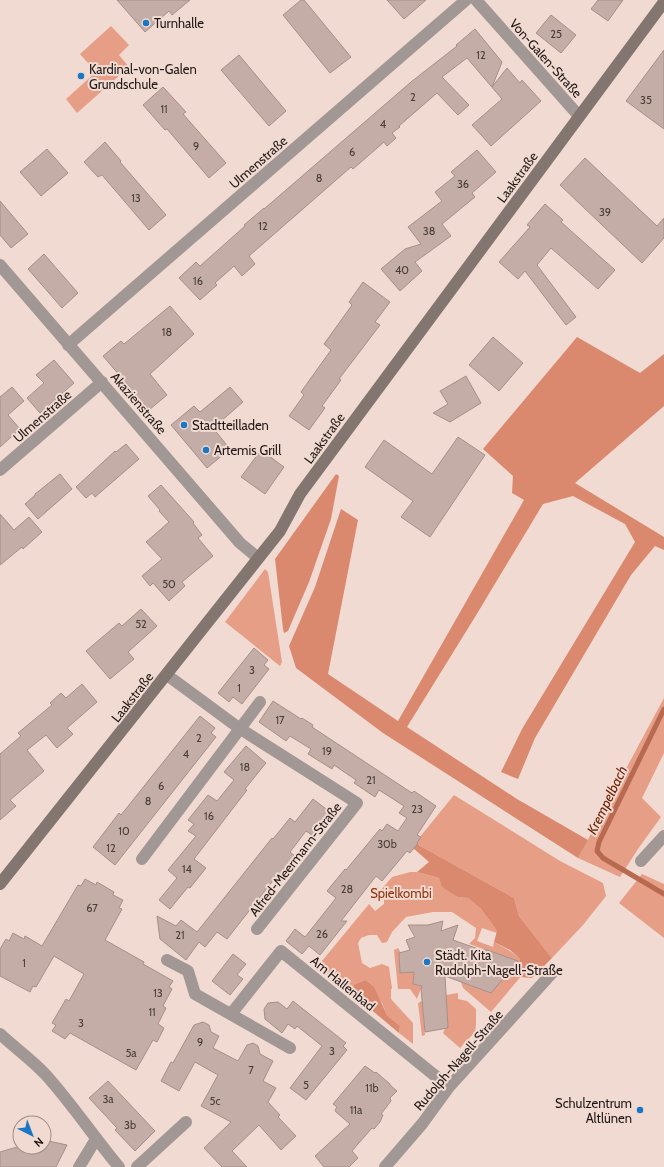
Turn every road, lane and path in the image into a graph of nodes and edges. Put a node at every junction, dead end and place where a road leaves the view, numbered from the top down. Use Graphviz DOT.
graph roads {
  1 [pos="466,0"];
  2 [pos="476,0"];
  3 [pos="664,2"];
  4 [pos="579,116"];
  5 [pos="0,265"];
  6 [pos="68,345"];
  7 [pos="102,382"];
  8 [pos="0,470"];
  9 [pos="258,558"];
  10 [pos="167,675"];
  11 [pos="260,702"];
  12 [pos="239,728"];
  13 [pos="664,836"];
  14 [pos="142,858"];
  15 [pos="641,861"];
  16 [pos="0,884"];
  17 [pos="257,929"];
  18 [pos="167,960"];
  19 [pos="552,973"];
  20 [pos="231,1014"];
  21 [pos="0,1034"];
  22 [pos="290,1048"];
  23 [pos="450,1087"];
  24 [pos="186,1122"];
  25 [pos="96,1138"];
  26 [pos="79,1167"];
  27 [pos="119,1167"];
  28 [pos="137,1167"];
  29 [pos="385,1167"];
  1 -- 6 [label="street, Ulmenstraße"];
  2 -- 4 [label="street, Von-Galen-Straße"];
  3 -- 4 [label="street, Laakstraße"];
  4 -- 9 [label="street, Laakstraße"];
  5 -- 6 [label="street, Akazienstraße"];
  6 -- 7 [label="street, Akazienstraße"];
  7 -- 8 [label="street, Ulmenstraße"];
  7 -- 9 [label="street, Akazienstraße"];
  9 -- 10 [label="street, Laakstraße"];
  10 -- 12 [label="street, Alfred-Meermann-Straße"];
  10 -- 16 [label="street, Laakstraße"];
  11 -- 12 [label="street"];
  12 -- 14 [label="street"];
  12 -- 17 [label="street, Alfred-Meermann-Straße"];
  13 -- 15 [label="street"];
  18 -- 20 [label="street"];
  19 -- 23 [label="street, Rudolph-Nagell-Straße"];
  20 -- 22 [label="street"];
  20 -- 23 [label="street, Am Hallenbad"];
  21 -- 25 [label="street"];
  23 -- 29 [label="street, Rudolph-Nagell-Straße"];
  24 -- 28 [label="street"];
  25 -- 26 [label="street"];
  25 -- 27 [label="street"];
}
